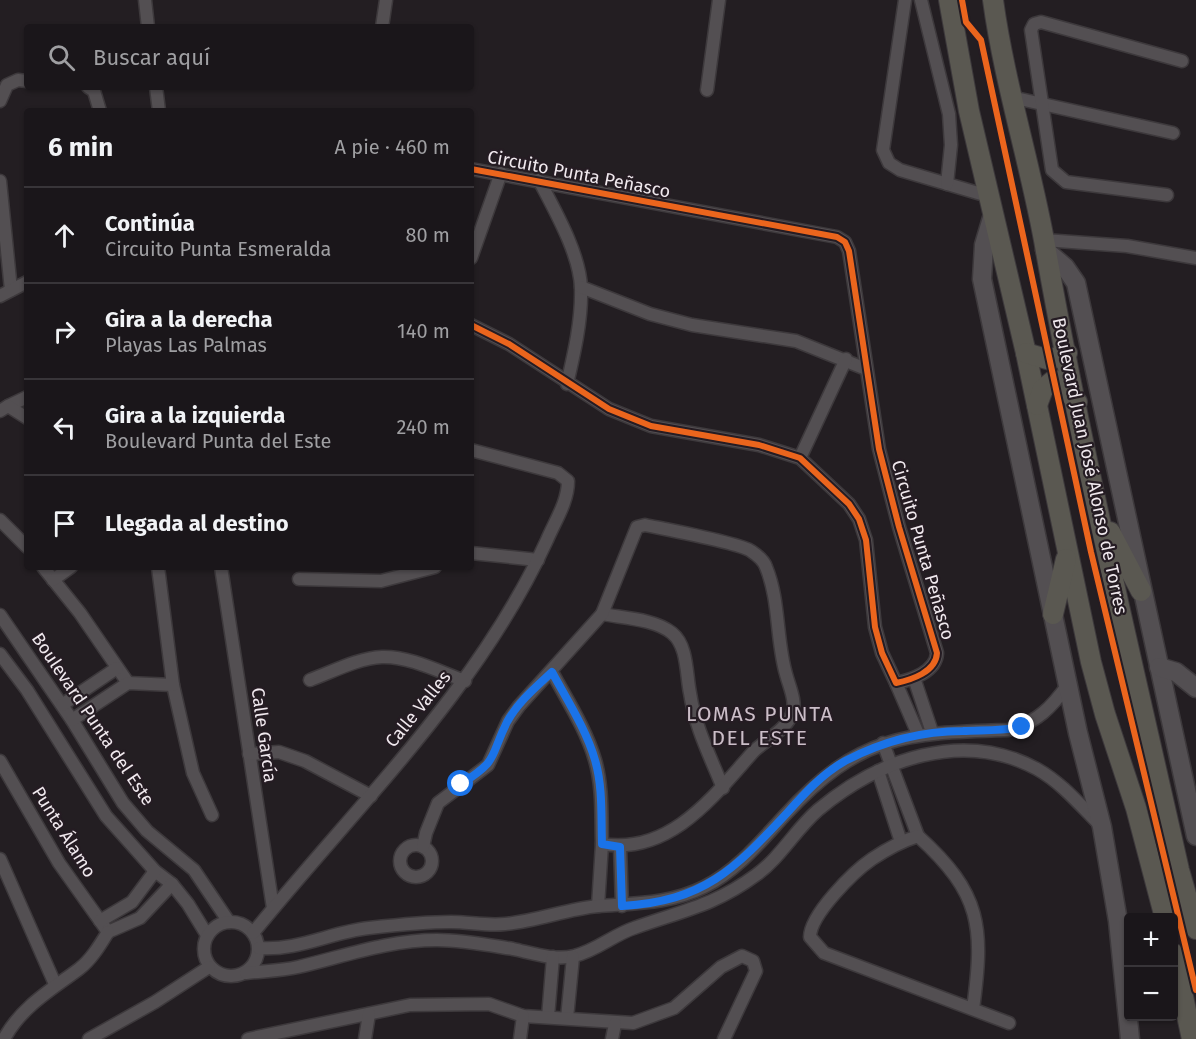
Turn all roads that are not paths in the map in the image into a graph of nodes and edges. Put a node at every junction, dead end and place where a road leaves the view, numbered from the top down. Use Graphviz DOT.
graph roads {
  1 [pos="145,0"];
  2 [pos="386,0"];
  3 [pos="719,0"];
  4 [pos="905,0"];
  5 [pos="921,0"];
  6 [pos="950,0"];
  7 [pos="993,0"];
  8 [pos="148,24"];
  9 [pos="382,24"];
  10 [pos="955,44"];
  11 [pos="933,48"];
  12 [pos="1182,61"];
  13 [pos="24,81"];
  14 [pos="92,90"];
  15 [pos="156,90"];
  16 [pos="706,90"];
  17 [pos="1011,97"];
  18 [pos="0,101"];
  19 [pos="1043,104"];
  20 [pos="99,108"];
  21 [pos="159,108"];
  22 [pos="1173,133"];
  23 [pos="474,169"];
  24 [pos="501,173"];
  25 [pos="539,180"];
  26 [pos="0,181"];
  27 [pos="947,184"];
  28 [pos="1167,195"];
  29 [pos="987,196"];
  30 [pos="992,218"];
  31 [pos="1044,245"];
  32 [pos="474,250"];
  33 [pos="1196,258"];
  34 [pos="24,284"];
  35 [pos="581,287"];
  36 [pos="5,293"];
  37 [pos="474,326"];
  38 [pos="1026,353"];
  39 [pos="1067,353"];
  40 [pos="846,359"];
  41 [pos="866,369"];
  42 [pos="567,384"];
  43 [pos="24,399"];
  44 [pos="1077,402"];
  45 [pos="1037,405"];
  46 [pos="4,409"];
  47 [pos="24,417"];
  48 [pos="474,451"];
  49 [pos="800,458"];
  50 [pos="1098,508"];
  51 [pos="0,520"];
  52 [pos="24,544"];
  53 [pos="474,552"];
  54 [pos="1067,554"];
  55 [pos="538,560"];
  56 [pos="45,570"];
  57 [pos="67,570"];
  58 [pos="158,570"];
  59 [pos="221,570"];
  60 [pos="423,570"];
  61 [pos="299,579"];
  62 [pos="53,580"];
  63 [pos="1142,591"];
  64 [pos="602,614"];
  65 [pos="1053,614"];
  66 [pos="0,615"];
  67 [pos="0,654"];
  68 [pos="1159,667"];
  69 [pos="117,668"];
  70 [pos="552,672"];
  71 [pos="914,678"];
  72 [pos="310,680"];
  73 [pos="465,681"];
  74 [pos="128,682"];
  75 [pos="896,683"];
  76 [pos="1069,683"];
  77 [pos="173,685"];
  78 [pos="1196,688"];
  79 [pos="62,705"];
  80 [pos="72,720"];
  81 [pos="932,732"];
  82 [pos="918,734"];
  83 [pos="883,742"];
  84 [pos="249,754"];
  85 [pos="0,761"];
  86 [pos="892,764"];
  87 [pos="878,771"];
  88 [pos="723,788"];
  89 [pos="371,796"];
  90 [pos="212,815"];
  91 [pos="784,815"];
  92 [pos="1102,827"];
  93 [pos="800,828"];
  94 [pos="918,836"];
  95 [pos="1196,836"];
  96 [pos="901,842"];
  97 [pos="602,844"];
  98 [pos="423,847"];
  99 [pos="620,847"];
  100 [pos="0,859"];
  101 [pos="155,871"];
  102 [pos="172,884"];
  103 [pos="598,906"];
  104 [pos="622,906"];
  105 [pos="273,908"];
  106 [pos="1164,913"];
  107 [pos="100,921"];
  108 [pos="229,922"];
  109 [pos="1196,929"];
  110 [pos="108,932"];
  111 [pos="253,933"];
  112 [pos="207,934"];
  113 [pos="259,948"];
  114 [pos="553,957"];
  115 [pos="573,957"];
  116 [pos="209,967"];
  117 [pos="1176,967"];
  118 [pos="246,973"];
  119 [pos="55,984"];
  120 [pos="973,1009"];
  121 [pos="369,1014"];
  122 [pos="523,1016"];
  123 [pos="548,1017"];
  124 [pos="567,1018"];
  125 [pos="1009,1023"];
  126 [pos="615,1024"];
  127 [pos="273,1037"];
  128 [pos="4,1039"];
  129 [pos="89,1039"];
  130 [pos="248,1039"];
  131 [pos="365,1039"];
  132 [pos="520,1039"];
  133 [pos="612,1039"];
  134 [pos="723,1039"];
  135 [pos="1130,1039"];
  136 [pos="1192,1039"];
  1 -- 8 [label="street"];
  2 -- 9 [label="street"];
  3 -- 16 [label="street"];
  4 -- 27 [label="street"];
  5 -- 11 [label="street"];
  6 -- 10 [label="main road"];
  7 -- 17 [label="main road, Boulevard Juan José Alonso de Torres"];
  10 -- 11 [label="street"];
  10 -- 29 [label="main road"];
  11 -- 27 [label="street"];
  12 -- 19 [label="street"];
  13 -- 18 [label="street"];
  14 -- 20 [label="street"];
  15 -- 21 [label="street"];
  17 -- 19 [label="street"];
  17 -- 31 [label="main road, Boulevard Juan José Alonso de Torres"];
  19 -- 22 [label="street"];
  19 -- 28 [label="street"];
  23 -- 24 [label="street, Circuito Punta Peñasco"];
  24 -- 25 [label="street, Circuito Punta Peñasco"];
  24 -- 32 [label="street"];
  25 -- 35 [label="street"];
  25 -- 41 [label="street, Circuito Punta Peñasco"];
  26 -- 36 [label="street"];
  27 -- 29 [label="street"];
  29 -- 30 [label="main road"];
  30 -- 38 [label="main road"];
  30 -- 65 [label="street"];
  31 -- 33 [label="street"];
  31 -- 39 [label="main road, Boulevard Juan José Alonso de Torres"];
  31 -- 63 [label="street"];
  34 -- 36 [label="street"];
  35 -- 40 [label="street"];
  35 -- 42 [label="street"];
  37 -- 42 [label="street"];
  38 -- 39 [label="main road"];
  38 -- 45 [label="main road"];
  39 -- 44 [label="main road, Boulevard Juan José Alonso de Torres"];
  40 -- 41 [label="street"];
  40 -- 49 [label="street"];
  41 -- 71 [label="street, Circuito Punta Peñasco"];
  42 -- 49 [label="street"];
  43 -- 46 [label="street"];
  44 -- 45 [label="main road"];
  44 -- 50 [label="main road, Boulevard Juan José Alonso de Torres"];
  45 -- 54 [label="main road"];
  46 -- 47 [label="street"];
  48 -- 55 [label="street, Calle Valles"];
  49 -- 75 [label="street"];
  50 -- 63 [label="main road"];
  50 -- 109 [label="main road, Boulevard Juan José Alonso de Torres"];
  51 -- 52 [label="street"];
  53 -- 55 [label="street"];
  54 -- 65 [label="main road"];
  54 -- 106 [label="main road"];
  55 -- 73 [label="street, Calle Valles"];
  56 -- 62 [label="street"];
  57 -- 62 [label="street"];
  58 -- 77 [label="street"];
  59 -- 84 [label="street, Calle García"];
  60 -- 61 [label="street"];
  62 -- 69 [label="street"];
  63 -- 68 [label="street"];
  64 -- 70 [label="street"];
  64 -- 88 [label="street"];
  64 -- 88 [label="street"];
  65 -- 76 [label="street"];
  66 -- 79 [label="street, Boulevard Punta del Este"];
  67 -- 101 [label="street"];
  68 -- 78 [label="street"];
  68 -- 95 [label="street"];
  69 -- 74 [label="street"];
  69 -- 79 [label="street"];
  70 -- 97 [label="street"];
  70 -- 98 [label="street"];
  71 -- 75 [label="street, Circuito Punta Peñasco"];
  71 -- 81 [label="street"];
  72 -- 73 [label="street"];
  73 -- 89 [label="street, Calle Valles"];
  74 -- 77 [label="street"];
  74 -- 80 [label="street"];
  75 -- 82 [label="street"];
  76 -- 81 [label="street"];
  76 -- 92 [label="street"];
  77 -- 90 [label="street"];
  79 -- 80 [label="street, Boulevard Punta del Este"];
  80 -- 108 [label="street, Boulevard Punta del Este"];
  81 -- 82 [label="street"];
  82 -- 83 [label="street"];
  83 -- 86 [label="street"];
  83 -- 91 [label="street"];
  84 -- 89 [label="street"];
  84 -- 105 [label="street, Calle García"];
  85 -- 107 [label="street, Punta Álamo"];
  86 -- 87 [label="street"];
  86 -- 92 [label="street"];
  86 -- 94 [label="street"];
  87 -- 93 [label="street"];
  87 -- 96 [label="street"];
  88 -- 99 [label="street"];
  89 -- 105 [label="street, Calle Valles"];
  91 -- 93 [label="street"];
  91 -- 104 [label="street"];
  92 -- 135 [label="street"];
  93 -- 115 [label="street"];
  94 -- 96 [label="street"];
  94 -- 120 [label="street"];
  96 -- 120 [label="street"];
  97 -- 99 [label="street"];
  97 -- 103 [label="street"];
  99 -- 104 [label="street"];
  100 -- 119 [label="street"];
  101 -- 102 [label="street"];
  101 -- 107 [label="street"];
  102 -- 110 [label="street"];
  102 -- 112 [label="street"];
  103 -- 104 [label="street"];
  103 -- 113 [label="street"];
  105 -- 111 [label="street, Calle Valles"];
  107 -- 110 [label="street, Punta Álamo"];
  108 -- 111 [label="street"];
  108 -- 112 [label="street"];
  110 -- 119 [label="street"];
  111 -- 113 [label="street"];
  112 -- 116 [label="street"];
  113 -- 118 [label="street"];
  114 -- 115 [label="street"];
  114 -- 118 [label="street"];
  114 -- 123 [label="street"];
  115 -- 124 [label="street"];
  116 -- 118 [label="street"];
  116 -- 129 [label="street"];
  117 -- 136 [label="main road"];
  119 -- 128 [label="street"];
  120 -- 125 [label="street"];
  121 -- 122 [label="street"];
  121 -- 127 [label="street"];
  121 -- 131 [label="street"];
  122 -- 123 [label="street"];
  122 -- 132 [label="street"];
  123 -- 124 [label="street"];
  124 -- 126 [label="street"];
  126 -- 133 [label="street"];
  126 -- 134 [label="street"];
  127 -- 130 [label="street"];
}
